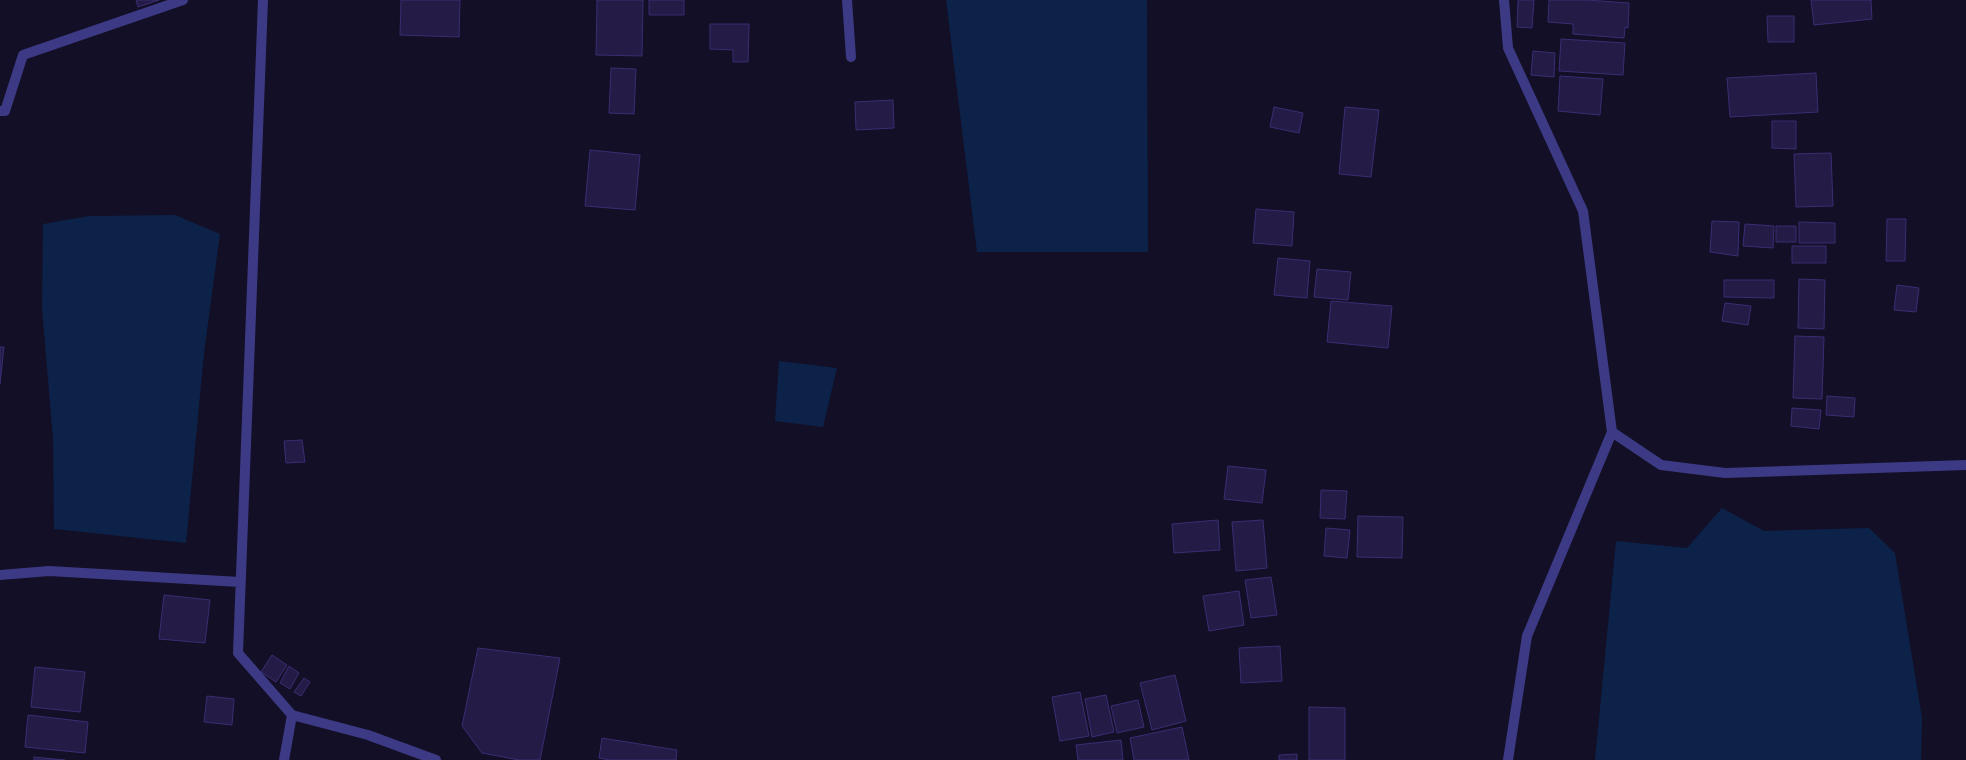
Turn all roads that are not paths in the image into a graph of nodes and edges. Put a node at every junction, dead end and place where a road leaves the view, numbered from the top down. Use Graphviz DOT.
graph roads {
  1 [pos="183,0"];
  2 [pos="263,0"];
  3 [pos="847,0"];
  4 [pos="1504,0"];
  5 [pos="851,57"];
  6 [pos="0,111"];
  7 [pos="1612,432"];
  8 [pos="1966,465"];
  9 [pos="0,575"];
  10 [pos="240,582"];
  11 [pos="292,715"];
  12 [pos="284,760"];
  13 [pos="436,760"];
  14 [pos="1508,760"];
  1 -- 6 [label="street"];
  2 -- 10 [label="street"];
  3 -- 5 [label="street"];
  4 -- 7 [label="street"];
  7 -- 8 [label="street"];
  7 -- 14 [label="street"];
  9 -- 10 [label="street"];
  10 -- 11 [label="street"];
  11 -- 12 [label="street"];
  11 -- 13 [label="street"];
}
